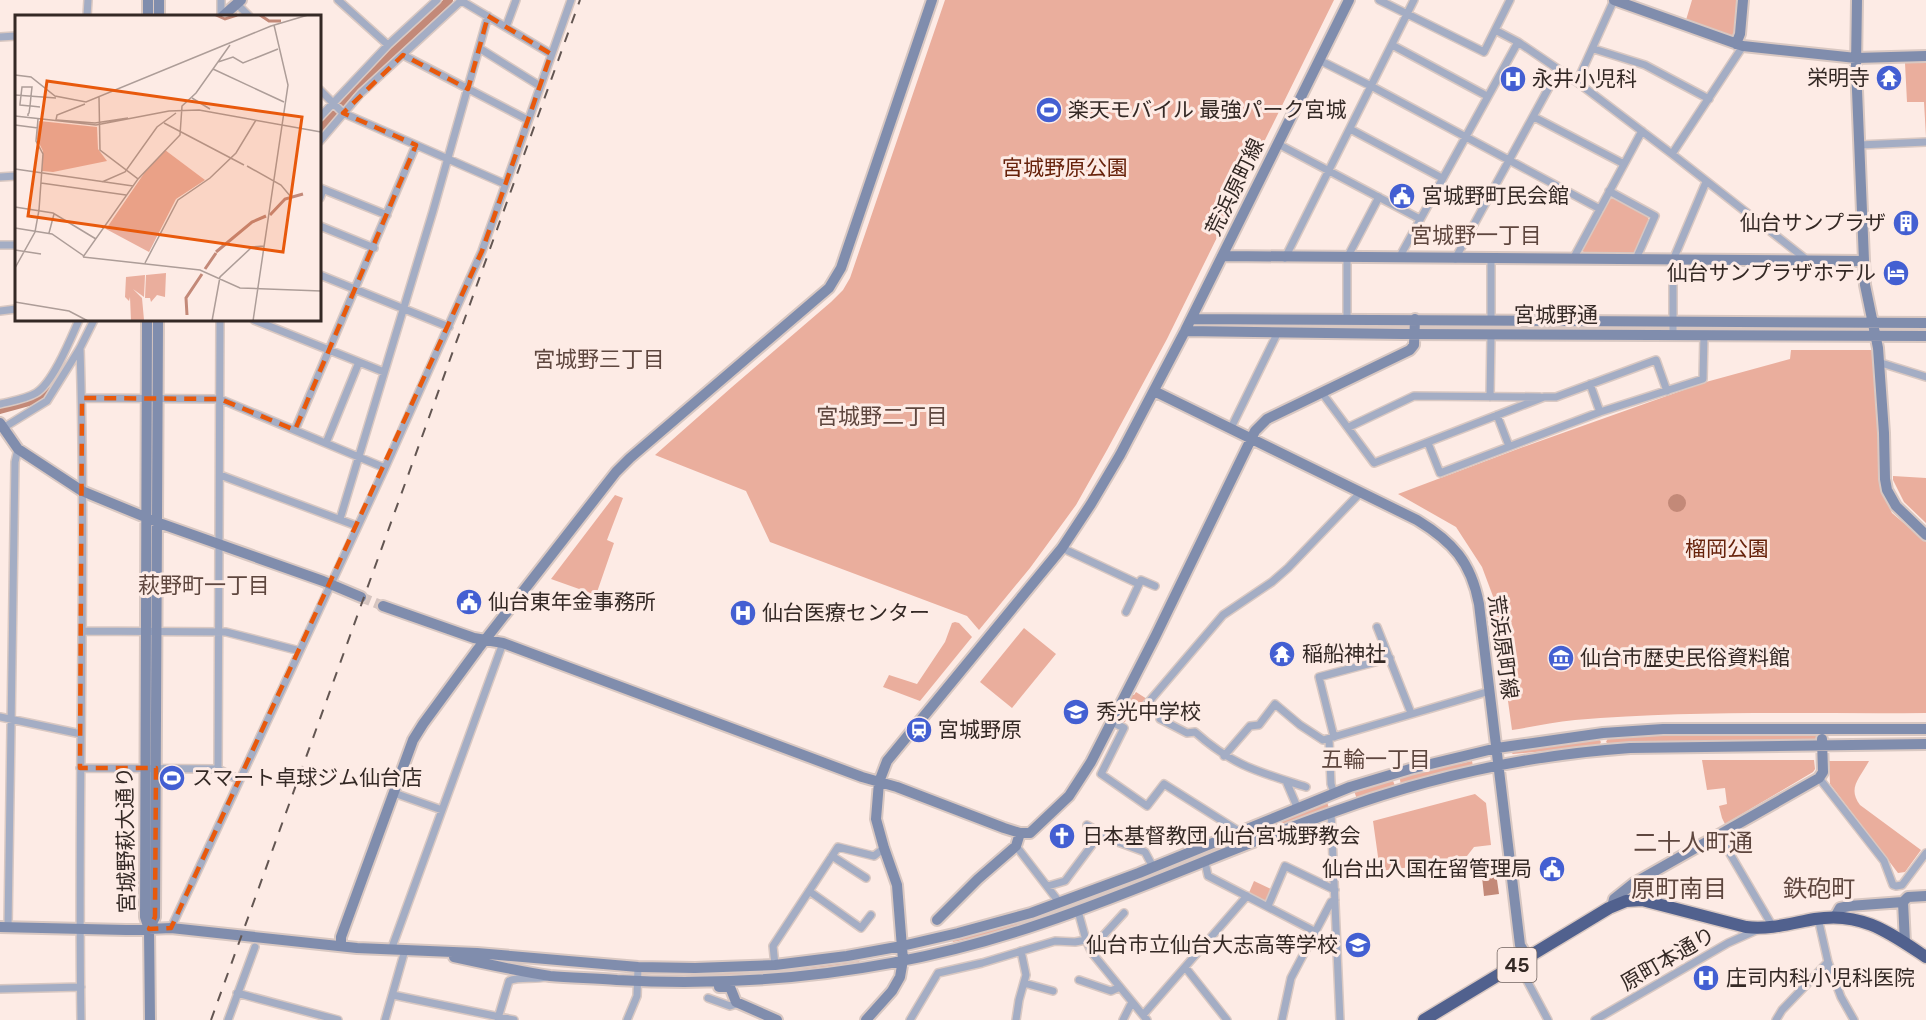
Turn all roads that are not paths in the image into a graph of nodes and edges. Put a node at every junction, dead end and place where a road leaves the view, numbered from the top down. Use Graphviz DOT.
graph roads {
  1 [pos="88,0"];
  2 [pos="221,0"];
  3 [pos="338,0"];
  4 [pos="437,0"];
  5 [pos="461,0"];
  6 [pos="516,0"];
  7 [pos="571,0"];
  8 [pos="932,0"];
  9 [pos="1349,0"];
  10 [pos="1379,0"];
  11 [pos="1414,0"];
  12 [pos="1510,0"];
  13 [pos="1614,0"];
  14 [pos="1743,0"];
  15 [pos="1857,0"];
  16 [pos="239,2"];
  17 [pos="1407,14"];
  18 [pos="87,15"];
  19 [pos="222,15"];
  20 [pos="223,15"];
  21 [pos="248,15"];
  22 [pos="488,16"];
  23 [pos="506,27"];
  24 [pos="1495,30"];
  25 [pos="15,36"];
  26 [pos="0,37"];
  27 [pos="1518,42"];
  28 [pos="388,45"];
  29 [pos="1392,45"];
  30 [pos="1740,45"];
  31 [pos="479,48"];
  32 [pos="1594,49"];
  33 [pos="551,54"];
  34 [pos="403,55"];
  35 [pos="1926,56"];
  36 [pos="1856,58"];
  37 [pos="1318,60"];
  38 [pos="1558,70"];
  39 [pos="1577,82"];
  40 [pos="540,86"];
  41 [pos="1371,86"];
  42 [pos="468,89"];
  43 [pos="321,91"];
  44 [pos="1487,96"];
  45 [pos="1709,99"];
  46 [pos="338,108"];
  47 [pos="321,116"];
  48 [pos="1534,117"];
  49 [pos="528,120"];
  50 [pos="1350,129"];
  51 [pos="1642,131"];
  52 [pos="1466,137"];
  53 [pos="321,139"];
  54 [pos="1926,142"];
  55 [pos="1278,144"];
  56 [pos="416,145"];
  57 [pos="1859,145"];
  58 [pos="1672,154"];
  59 [pos="448,159"];
  60 [pos="1509,160"];
  61 [pos="1624,164"];
  62 [pos="1329,171"];
  63 [pos="1442,178"];
  64 [pos="1706,182"];
  65 [pos="505,184"];
  66 [pos="321,189"];
  67 [pos="1609,191"];
  68 [pos="1379,197"];
  69 [pos="1600,209"];
  70 [pos="387,215"];
  71 [pos="1420,219"];
  72 [pos="321,226"];
  73 [pos="374,248"];
  74 [pos="1222,256"];
  75 [pos="1286,258"];
  76 [pos="1347,258"];
  77 [pos="1399,259"];
  78 [pos="1455,259"];
  79 [pos="1491,259"];
  80 [pos="1573,259"];
  81 [pos="1636,259"];
  82 [pos="1673,260"];
  83 [pos="1807,260"];
  84 [pos="1864,261"];
  85 [pos="321,275"];
  86 [pos="355,290"];
  87 [pos="15,309"];
  88 [pos="403,309"];
  89 [pos="0,311"];
  90 [pos="1191,319"];
  91 [pos="1347,319"];
  92 [pos="1415,319"];
  93 [pos="1491,320"];
  94 [pos="79,321"];
  95 [pos="94,321"];
  96 [pos="147,321"];
  97 [pos="158,321"];
  98 [pos="220,321"];
  99 [pos="257,321"];
  100 [pos="1673,322"];
  101 [pos="1872,323"];
  102 [pos="1926,323"];
  103 [pos="449,327"];
  104 [pos="1185,331"];
  105 [pos="1278,333"];
  106 [pos="1415,334"];
  107 [pos="1491,334"];
  108 [pos="1673,335"];
  109 [pos="1704,335"];
  110 [pos="1875,336"];
  111 [pos="1926,336"];
  112 [pos="80,348"];
  113 [pos="330,350"];
  114 [pos="359,362"];
  115 [pos="1878,362"];
  116 [pos="384,372"];
  117 [pos="1926,377"];
  118 [pos="1590,384"];
  119 [pos="1154,391"];
  120 [pos="1667,391"];
  121 [pos="1322,393"];
  122 [pos="1490,397"];
  123 [pos="1544,397"];
  124 [pos="82,398"];
  125 [pos="152,398"];
  126 [pos="220,399"];
  127 [pos="0,404"];
  128 [pos="1600,412"];
  129 [pos="1497,415"];
  130 [pos="1348,427"];
  131 [pos="1231,428"];
  132 [pos="295,430"];
  133 [pos="2,431"];
  134 [pos="1250,437"];
  135 [pos="326,442"];
  136 [pos="1428,443"];
  137 [pos="1509,446"];
  138 [pos="18,449"];
  139 [pos="359,458"];
  140 [pos="385,468"];
  141 [pos="220,475"];
  142 [pos="82,491"];
  143 [pos="1361,492"];
  144 [pos="152,519"];
  145 [pos="340,519"];
  146 [pos="357,526"];
  147 [pos="1926,535"];
  148 [pos="218,544"];
  149 [pos="1062,548"];
  150 [pos="331,584"];
  151 [pos="1139,584"];
  152 [pos="1155,586"];
  153 [pos="361,597"];
  154 [pos="383,606"];
  155 [pos="1126,612"];
  156 [pos="1377,627"];
  157 [pos="82,631"];
  158 [pos="151,631"];
  159 [pos="219,631"];
  160 [pos="485,639"];
  161 [pos="503,643"];
  162 [pos="300,651"];
  163 [pos="1390,658"];
  164 [pos="1490,691"];
  165 [pos="1141,711"];
  166 [pos="1411,713"];
  167 [pos="0,717"];
  168 [pos="1160,719"];
  169 [pos="12,720"];
  170 [pos="1112,722"];
  171 [pos="1926,729"];
  172 [pos="1822,730"];
  173 [pos="81,734"];
  174 [pos="1603,734"];
  175 [pos="1332,738"];
  176 [pos="1926,744"];
  177 [pos="1822,745"];
  178 [pos="1497,748"];
  179 [pos="1604,750"];
  180 [pos="1224,756"];
  181 [pos="1499,765"];
  182 [pos="80,768"];
  183 [pos="150,768"];
  184 [pos="218,769"];
  185 [pos="1819,778"];
  186 [pos="239,780"];
  187 [pos="1286,781"];
  188 [pos="879,782"];
  189 [pos="1306,787"];
  190 [pos="394,793"];
  191 [pos="1334,793"];
  192 [pos="1298,809"];
  193 [pos="442,810"];
  194 [pos="1331,812"];
  195 [pos="1087,825"];
  196 [pos="1240,832"];
  197 [pos="1020,833"];
  198 [pos="1101,833"];
  199 [pos="1719,835"];
  200 [pos="1016,846"];
  201 [pos="884,848"];
  202 [pos="1926,853"];
  203 [pos="832,856"];
  204 [pos="1204,862"];
  205 [pos="1153,867"];
  206 [pos="866,878"];
  207 [pos="1642,879"];
  208 [pos="1048,886"];
  209 [pos="1335,890"];
  210 [pos="810,891"];
  211 [pos="1247,896"];
  212 [pos="1926,896"];
  213 [pos="1335,900"];
  214 [pos="1642,900"];
  215 [pos="1059,902"];
  216 [pos="1903,902"];
  217 [pos="1268,906"];
  218 [pos="1612,907"];
  219 [pos="1078,911"];
  220 [pos="1124,913"];
  221 [pos="871,915"];
  222 [pos="1835,917"];
  223 [pos="1818,918"];
  224 [pos="937,920"];
  225 [pos="4,927"];
  226 [pos="1773,927"];
  227 [pos="79,928"];
  228 [pos="171,928"];
  229 [pos="149,929"];
  230 [pos="1759,929"];
  231 [pos="1316,932"];
  232 [pos="1086,940"];
  233 [pos="1905,943"];
  234 [pos="341,946"];
  235 [pos="902,946"];
  236 [pos="255,947"];
  237 [pos="390,950"];
  238 [pos="405,950"];
  239 [pos="427,951"];
  240 [pos="1022,951"];
  241 [pos="1926,957"];
  242 [pos="903,960"];
  243 [pos="1523,961"];
  244 [pos="1828,962"];
  245 [pos="775,965"];
  246 [pos="638,967"];
  247 [pos="1185,967"];
  248 [pos="551,976"];
  249 [pos="798,977"];
  250 [pos="1079,980"];
  251 [pos="638,981"];
  252 [pos="689,982"];
  253 [pos="1024,983"];
  254 [pos="81,987"];
  255 [pos="1120,987"];
  256 [pos="0,989"];
  257 [pos="1053,991"];
  258 [pos="237,993"];
  259 [pos="393,995"];
  260 [pos="708,998"];
  261 [pos="1132,1002"];
  262 [pos="740,1003"];
  263 [pos="498,1018"];
  264 [pos="1145,1018"];
  265 [pos="81,1020"];
  266 [pos="150,1020"];
  267 [pos="228,1020"];
  268 [pos="338,1020"];
  269 [pos="385,1020"];
  270 [pos="514,1020"];
  271 [pos="627,1020"];
  272 [pos="777,1020"];
  273 [pos="866,1020"];
  274 [pos="910,1020"];
  275 [pos="1016,1020"];
  276 [pos="1123,1020"];
  277 [pos="1227,1020"];
  278 [pos="1282,1020"];
  279 [pos="1340,1020"];
  280 [pos="1424,1020"];
  281 [pos="1548,1020"];
  282 [pos="1595,1020"];
  283 [pos="1776,1020"];
  284 [pos="1854,1020"];
  1 -- 18 [label="street"];
  2 -- 19 [label="street"];
  3 -- 28 [label="street"];
  4 -- 28 [label="street"];
  5 -- 22 [label="street"];
  5 -- 34 [label="street"];
  6 -- 23 [label="street"];
  7 -- 33 [label="street"];
  8 -- 160 [label="street"];
  9 -- 37 [label="street, 荒浜原町線"];
  10 -- 17 [label="street"];
  11 -- 17 [label="street"];
  12 -- 24 [label="street"];
  13 -- 30 [label="street"];
  13 -- 32 [label="street"];
  14 -- 30 [label="street"];
  15 -- 36 [label="street"];
  16 -- 20 [label="street"];
  16 -- 21 [label="street"];
  17 -- 24 [label="street"];
  17 -- 29 [label="street"];
  22 -- 23 [label="street"];
  22 -- 31 [label="street"];
  23 -- 33 [label="street"];
  24 -- 27 [label="street"];
  25 -- 26 [label="street"];
  27 -- 38 [label="street"];
  27 -- 44 [label="street"];
  28 -- 46 [label="street"];
  29 -- 41 [label="street"];
  29 -- 44 [label="street"];
  30 -- 36 [label="street"];
  30 -- 45 [label="street"];
  31 -- 40 [label="street"];
  31 -- 42 [label="street"];
  32 -- 39 [label="street"];
  32 -- 45 [label="street"];
  33 -- 40 [label="street"];
  34 -- 42 [label="street"];
  34 -- 46 [label="street"];
  35 -- 36 [label="street"];
  36 -- 57 [label="street"];
  37 -- 41 [label="street"];
  37 -- 55 [label="street, 荒浜原町線"];
  38 -- 39 [label="street"];
  38 -- 48 [label="street"];
  39 -- 51 [label="street"];
  40 -- 49 [label="street"];
  41 -- 50 [label="street"];
  41 -- 52 [label="street"];
  42 -- 49 [label="street"];
  42 -- 59 [label="street"];
  43 -- 46 [label="street"];
  44 -- 52 [label="street"];
  45 -- 58 [label="street"];
  46 -- 47 [label="street"];
  46 -- 53 [label="street"];
  46 -- 56 [label="street"];
  48 -- 60 [label="street"];
  48 -- 61 [label="street"];
  49 -- 65 [label="street"];
  50 -- 62 [label="street"];
  50 -- 63 [label="street"];
  51 -- 58 [label="street"];
  51 -- 61 [label="street"];
  52 -- 60 [label="street"];
  52 -- 63 [label="street"];
  54 -- 57 [label="street"];
  55 -- 62 [label="street"];
  55 -- 74 [label="street, 荒浜原町線"];
  56 -- 59 [label="street"];
  56 -- 70 [label="street"];
  57 -- 84 [label="street"];
  58 -- 64 [label="street"];
  59 -- 65 [label="street"];
  59 -- 88 [label="street"];
  60 -- 69 [label="street"];
  60 -- 78 [label="street"];
  61 -- 67 [label="street"];
  62 -- 68 [label="street"];
  62 -- 75 [label="street"];
  63 -- 71 [label="street"];
  64 -- 82 [label="street"];
  64 -- 83 [label="street"];
  65 -- 103 [label="street"];
  66 -- 70 [label="street"];
  67 -- 69 [label="street"];
  67 -- 81 [label="street"];
  68 -- 71 [label="street"];
  68 -- 76 [label="street"];
  69 -- 80 [label="street"];
  70 -- 73 [label="street"];
  71 -- 77 [label="street"];
  72 -- 73 [label="street"];
  73 -- 86 [label="street"];
  74 -- 75 [label="street"];
  74 -- 90 [label="street, 荒浜原町線"];
  75 -- 76 [label="street"];
  76 -- 77 [label="street"];
  76 -- 91 [label="street"];
  77 -- 78 [label="street"];
  78 -- 79 [label="street"];
  79 -- 80 [label="street"];
  79 -- 93 [label="street"];
  80 -- 81 [label="street"];
  81 -- 82 [label="street"];
  82 -- 83 [label="street"];
  82 -- 100 [label="street"];
  83 -- 84 [label="street"];
  84 -- 101 [label="street"];
  85 -- 86 [label="street"];
  86 -- 88 [label="street"];
  86 -- 113 [label="street"];
  87 -- 89 [label="street"];
  88 -- 103 [label="street"];
  88 -- 116 [label="street"];
  90 -- 91 [label="street, 宮城野通"];
  90 -- 104 [label="street, 荒浜原町線"];
  91 -- 92 [label="street, 宮城野通"];
  92 -- 93 [label="street, 宮城野通"];
  92 -- 106 [label="street"];
  93 -- 100 [label="street, 宮城野通"];
  94 -- 127 [label="street"];
  95 -- 112 [label="street"];
  96 -- 125 [label="street, 宮城野萩大通り"];
  97 -- 125 [label="street, 宮城野萩大通り"];
  98 -- 126 [label="street"];
  99 -- 113 [label="street"];
  100 -- 101 [label="street, 宮城野通"];
  100 -- 108 [label="street"];
  101 -- 102 [label="street, 宮城野通"];
  101 -- 110 [label="street"];
  103 -- 140 [label="street"];
  104 -- 105 [label="street, 宮城野通"];
  104 -- 119 [label="street, 荒浜原町線"];
  105 -- 106 [label="street, 宮城野通"];
  105 -- 131 [label="street"];
  106 -- 107 [label="street, 宮城野通"];
  106 -- 121 [label="street"];
  107 -- 108 [label="street, 宮城野通"];
  107 -- 122 [label="street"];
  108 -- 109 [label="street, 宮城野通"];
  109 -- 110 [label="street, 宮城野通"];
  109 -- 120 [label="street"];
  110 -- 111 [label="street, 宮城野通"];
  110 -- 115 [label="street"];
  112 -- 124 [label="street"];
  112 -- 133 [label="street"];
  113 -- 114 [label="street"];
  113 -- 132 [label="street"];
  114 -- 116 [label="street"];
  114 -- 135 [label="street"];
  115 -- 117 [label="street"];
  115 -- 147 [label="street"];
  116 -- 139 [label="street"];
  118 -- 120 [label="street"];
  118 -- 123 [label="street"];
  118 -- 128 [label="street"];
  119 -- 131 [label="street, 荒浜原町線"];
  119 -- 149 [label="street, 荒浜原町線"];
  120 -- 128 [label="street"];
  121 -- 130 [label="street"];
  121 -- 134 [label="street"];
  122 -- 123 [label="street"];
  122 -- 130 [label="street"];
  123 -- 129 [label="street"];
  124 -- 125 [label="street"];
  124 -- 142 [label="street"];
  125 -- 126 [label="street"];
  125 -- 144 [label="street, 宮城野萩大通り"];
  126 -- 132 [label="street"];
  126 -- 141 [label="street"];
  128 -- 137 [label="street"];
  129 -- 136 [label="street"];
  129 -- 137 [label="street"];
  130 -- 136 [label="street"];
  131 -- 134 [label="street, 荒浜原町線"];
  132 -- 135 [label="street"];
  133 -- 138 [label="street"];
  134 -- 143 [label="street, 荒浜原町線"];
  134 -- 170 [label="street"];
  135 -- 139 [label="street"];
  136 -- 137 [label="street"];
  138 -- 142 [label="street"];
  138 -- 169 [label="street"];
  139 -- 140 [label="street"];
  139 -- 145 [label="street"];
  140 -- 146 [label="street"];
  141 -- 145 [label="street"];
  141 -- 148 [label="street"];
  142 -- 144 [label="street"];
  142 -- 157 [label="street"];
  143 -- 164 [label="street, 荒浜原町線"];
  143 -- 165 [label="street"];
  144 -- 148 [label="street"];
  144 -- 158 [label="street, 宮城野萩大通り"];
  145 -- 146 [label="street"];
  146 -- 150 [label="street"];
  148 -- 150 [label="street"];
  148 -- 159 [label="street"];
  149 -- 151 [label="street"];
  149 -- 188 [label="street, 荒浜原町線"];
  150 -- 153 [label="street"];
  150 -- 162 [label="street"];
  151 -- 152 [label="street"];
  151 -- 155 [label="street"];
  154 -- 160 [label="street"];
  156 -- 163 [label="street"];
  157 -- 158 [label="street"];
  157 -- 173 [label="street"];
  158 -- 159 [label="street"];
  158 -- 183 [label="street, 宮城野萩大通り"];
  159 -- 162 [label="street"];
  159 -- 184 [label="street"];
  160 -- 161 [label="street"];
  160 -- 190 [label="street"];
  161 -- 188 [label="street"];
  161 -- 193 [label="street"];
  162 -- 186 [label="street"];
  163 -- 166 [label="street"];
  163 -- 175 [label="street"];
  164 -- 166 [label="street"];
  164 -- 178 [label="street, 荒浜原町線"];
  166 -- 175 [label="street"];
  167 -- 169 [label="street"];
  168 -- 180 [label="street"];
  169 -- 173 [label="street"];
  169 -- 225 [label="street"];
  170 -- 196 [label="street"];
  170 -- 197 [label="street"];
  171 -- 172 [label="street"];
  172 -- 174 [label="street"];
  172 -- 177 [label="street"];
  173 -- 182 [label="street"];
  174 -- 178 [label="street"];
  174 -- 179 [label="street"];
  175 -- 180 [label="street"];
  175 -- 191 [label="street"];
  176 -- 177 [label="street"];
  177 -- 179 [label="street"];
  177 -- 185 [label="street"];
  178 -- 181 [label="street, 荒浜原町線"];
  178 -- 191 [label="street"];
  179 -- 181 [label="street"];
  180 -- 187 [label="street"];
  181 -- 194 [label="street"];
  181 -- 243 [label="street, 荒浜原町線"];
  182 -- 183 [label="street"];
  182 -- 227 [label="street"];
  183 -- 184 [label="street"];
  183 -- 229 [label="street, 宮城野萩大通り"];
  184 -- 186 [label="street"];
  185 -- 199 [label="street"];
  185 -- 202 [label="street"];
  186 -- 228 [label="street"];
  187 -- 189 [label="street"];
  187 -- 192 [label="street"];
  188 -- 197 [label="street"];
  188 -- 201 [label="street"];
  190 -- 193 [label="street"];
  190 -- 234 [label="street"];
  191 -- 192 [label="street"];
  192 -- 196 [label="street"];
  193 -- 237 [label="street"];
  194 -- 204 [label="street"];
  194 -- 209 [label="street"];
  195 -- 198 [label="street"];
  196 -- 205 [label="street"];
  197 -- 200 [label="street"];
  198 -- 205 [label="street"];
  198 -- 208 [label="street"];
  199 -- 207 [label="street"];
  199 -- 226 [label="street"];
  200 -- 208 [label="street"];
  200 -- 224 [label="street"];
  201 -- 203 [label="street"];
  201 -- 235 [label="street"];
  203 -- 206 [label="street"];
  203 -- 210 [label="street"];
  204 -- 211 [label="street"];
  204 -- 219 [label="street"];
  205 -- 215 [label="street"];
  207 -- 214 [label="street"];
  207 -- 218 [label="street"];
  208 -- 215 [label="street"];
  209 -- 213 [label="street"];
  209 -- 217 [label="street"];
  210 -- 221 [label="street"];
  210 -- 245 [label="street"];
  211 -- 217 [label="street"];
  211 -- 247 [label="street"];
  212 -- 216 [label="street"];
  213 -- 231 [label="street"];
  213 -- 279 [label="street"];
  214 -- 218 [label="highway, 45"];
  214 -- 230 [label="highway, 45"];
  215 -- 235 [label="street"];
  216 -- 222 [label="street"];
  216 -- 233 [label="street"];
  217 -- 231 [label="street"];
  218 -- 243 [label="highway, 45"];
  219 -- 232 [label="street"];
  219 -- 242 [label="street"];
  220 -- 232 [label="street"];
  222 -- 223 [label="highway, 45"];
  222 -- 233 [label="highway, 45"];
  223 -- 226 [label="highway, 45"];
  223 -- 244 [label="street"];
  225 -- 227 [label="street"];
  226 -- 230 [label="highway, 45"];
  227 -- 229 [label="street"];
  227 -- 254 [label="street"];
  228 -- 229 [label="street"];
  228 -- 234 [label="street"];
  229 -- 266 [label="street, 宮城野萩大通り"];
  230 -- 282 [label="street, 原町本通り"];
  231 -- 278 [label="street"];
  232 -- 240 [label="street"];
  232 -- 255 [label="street"];
  233 -- 241 [label="highway, 45"];
  234 -- 237 [label="street"];
  235 -- 242 [label="street"];
  235 -- 245 [label="street"];
  236 -- 258 [label="street"];
  237 -- 238 [label="street"];
  238 -- 239 [label="street"];
  238 -- 259 [label="street"];
  239 -- 246 [label="street"];
  239 -- 248 [label="street"];
  240 -- 253 [label="street"];
  240 -- 274 [label="street"];
  242 -- 249 [label="street"];
  242 -- 273 [label="street"];
  243 -- 280 [label="highway, 45"];
  243 -- 281 [label="street"];
  244 -- 283 [label="street"];
  244 -- 284 [label="street"];
  245 -- 246 [label="street"];
  246 -- 251 [label="street"];
  247 -- 264 [label="street"];
  247 -- 277 [label="street"];
  248 -- 251 [label="street"];
  248 -- 263 [label="street"];
  249 -- 252 [label="street"];
  249 -- 262 [label="street"];
  250 -- 255 [label="street"];
  251 -- 252 [label="street"];
  251 -- 271 [label="street"];
  252 -- 262 [label="street"];
  253 -- 257 [label="street"];
  253 -- 275 [label="street"];
  254 -- 256 [label="street"];
  254 -- 265 [label="street"];
  255 -- 261 [label="street"];
  258 -- 267 [label="street"];
  258 -- 268 [label="street"];
  259 -- 263 [label="street"];
  259 -- 269 [label="street"];
  260 -- 262 [label="street"];
  261 -- 264 [label="street"];
  261 -- 276 [label="street"];
  262 -- 272 [label="street"];
  263 -- 270 [label="street"];
}
